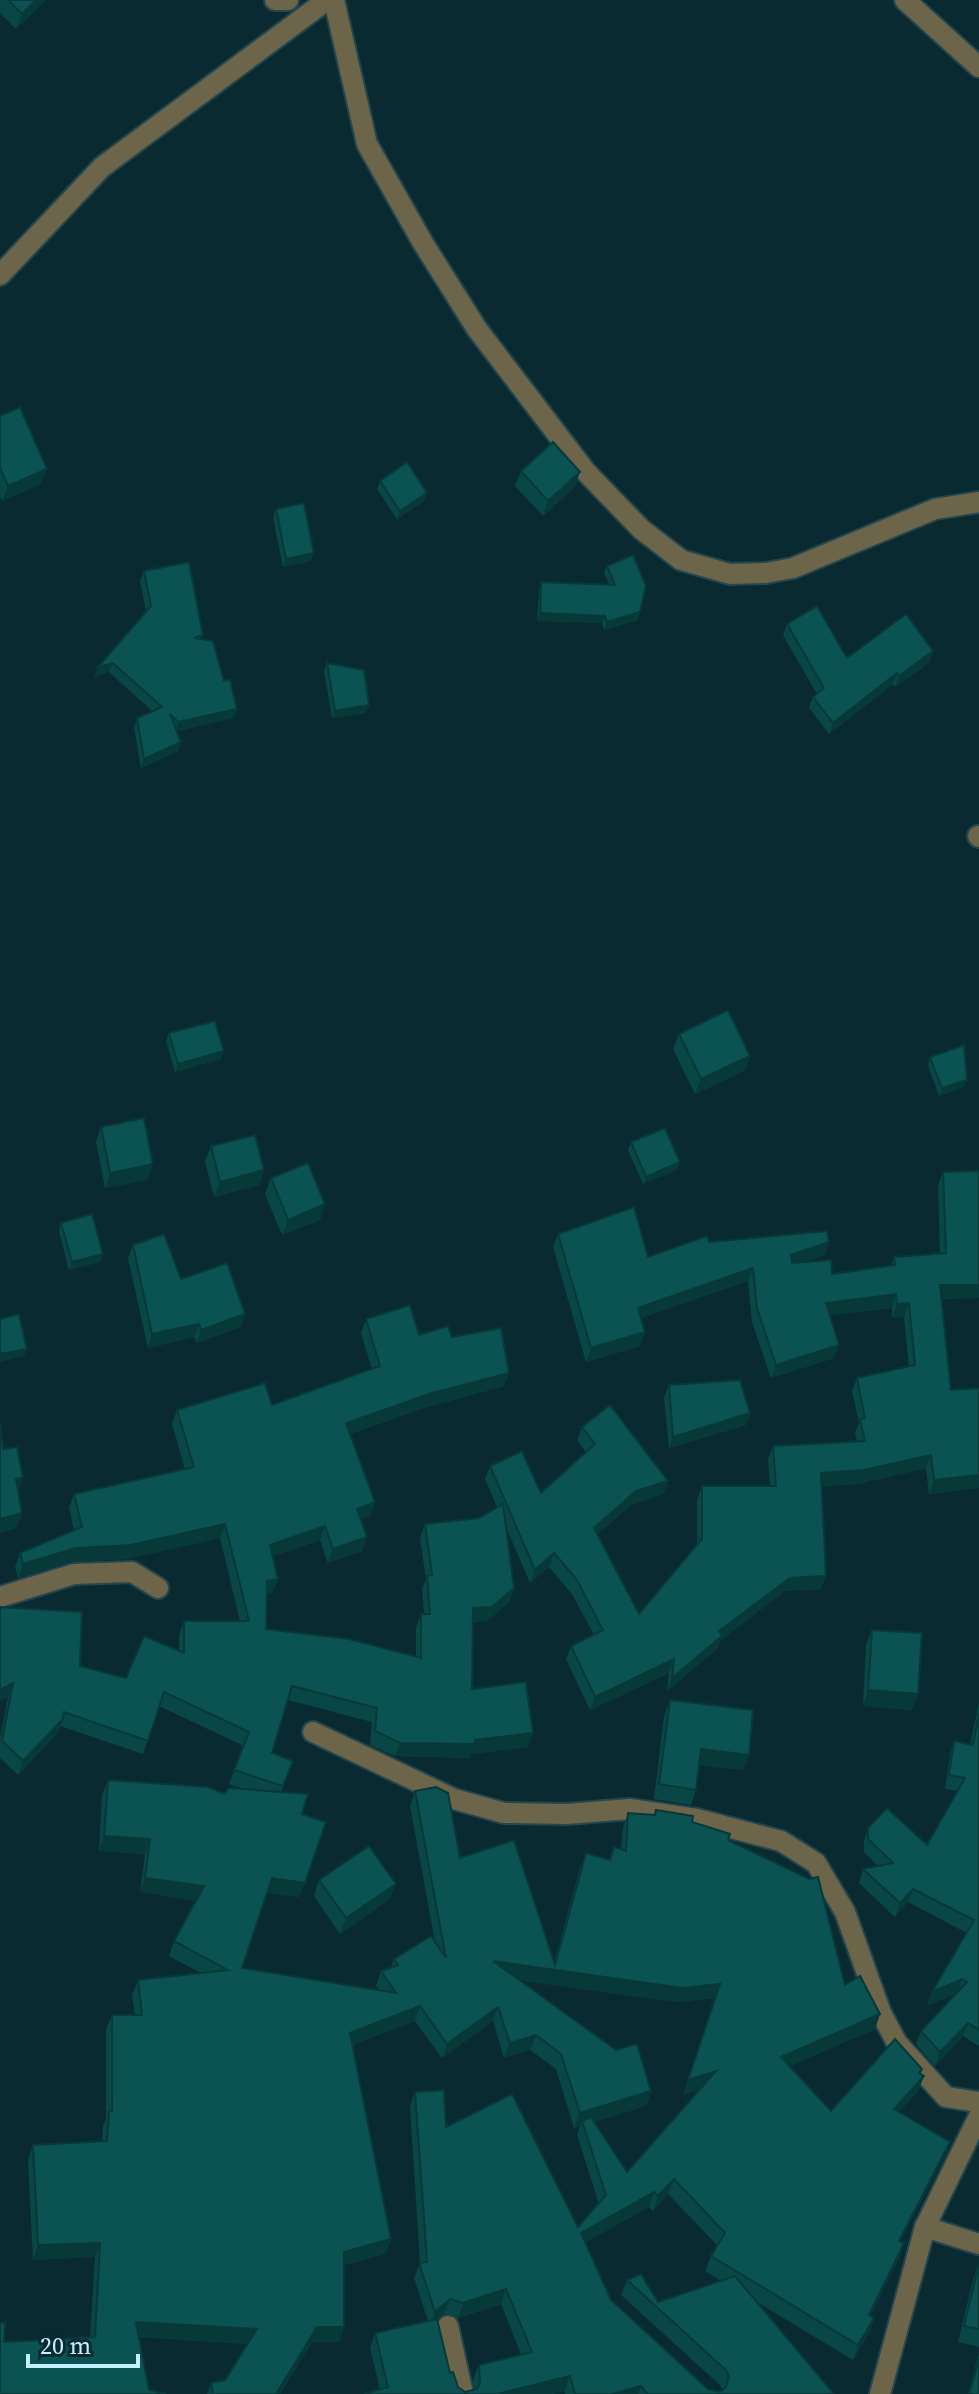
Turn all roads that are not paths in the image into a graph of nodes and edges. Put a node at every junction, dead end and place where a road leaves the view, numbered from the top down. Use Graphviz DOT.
graph roads {
  1 [pos="275,0"];
  2 [pos="288,0"];
  3 [pos="327,0"];
  4 [pos="334,0"];
  5 [pos="905,0"];
  6 [pos="979,67"];
  7 [pos="0,275"];
  8 [pos="979,502"];
  9 [pos="158,1588"];
  10 [pos="0,1597"];
  11 [pos="313,1732"];
  12 [pos="979,2102"];
  13 [pos="979,2116"];
  14 [pos="925,2227"];
  15 [pos="979,2244"];
  16 [pos="448,2326"];
  17 [pos="879,2392"];
  18 [pos="463,2394"];
  1 -- 2 [label="street"];
  3 -- 7 [label="street"];
  4 -- 8 [label="street"];
  5 -- 6 [label="street"];
  9 -- 10 [label="street"];
  11 -- 12 [label="street"];
  13 -- 14 [label="street"];
  14 -- 15 [label="street"];
  14 -- 17 [label="street"];
  16 -- 18 [label="street"];
}
